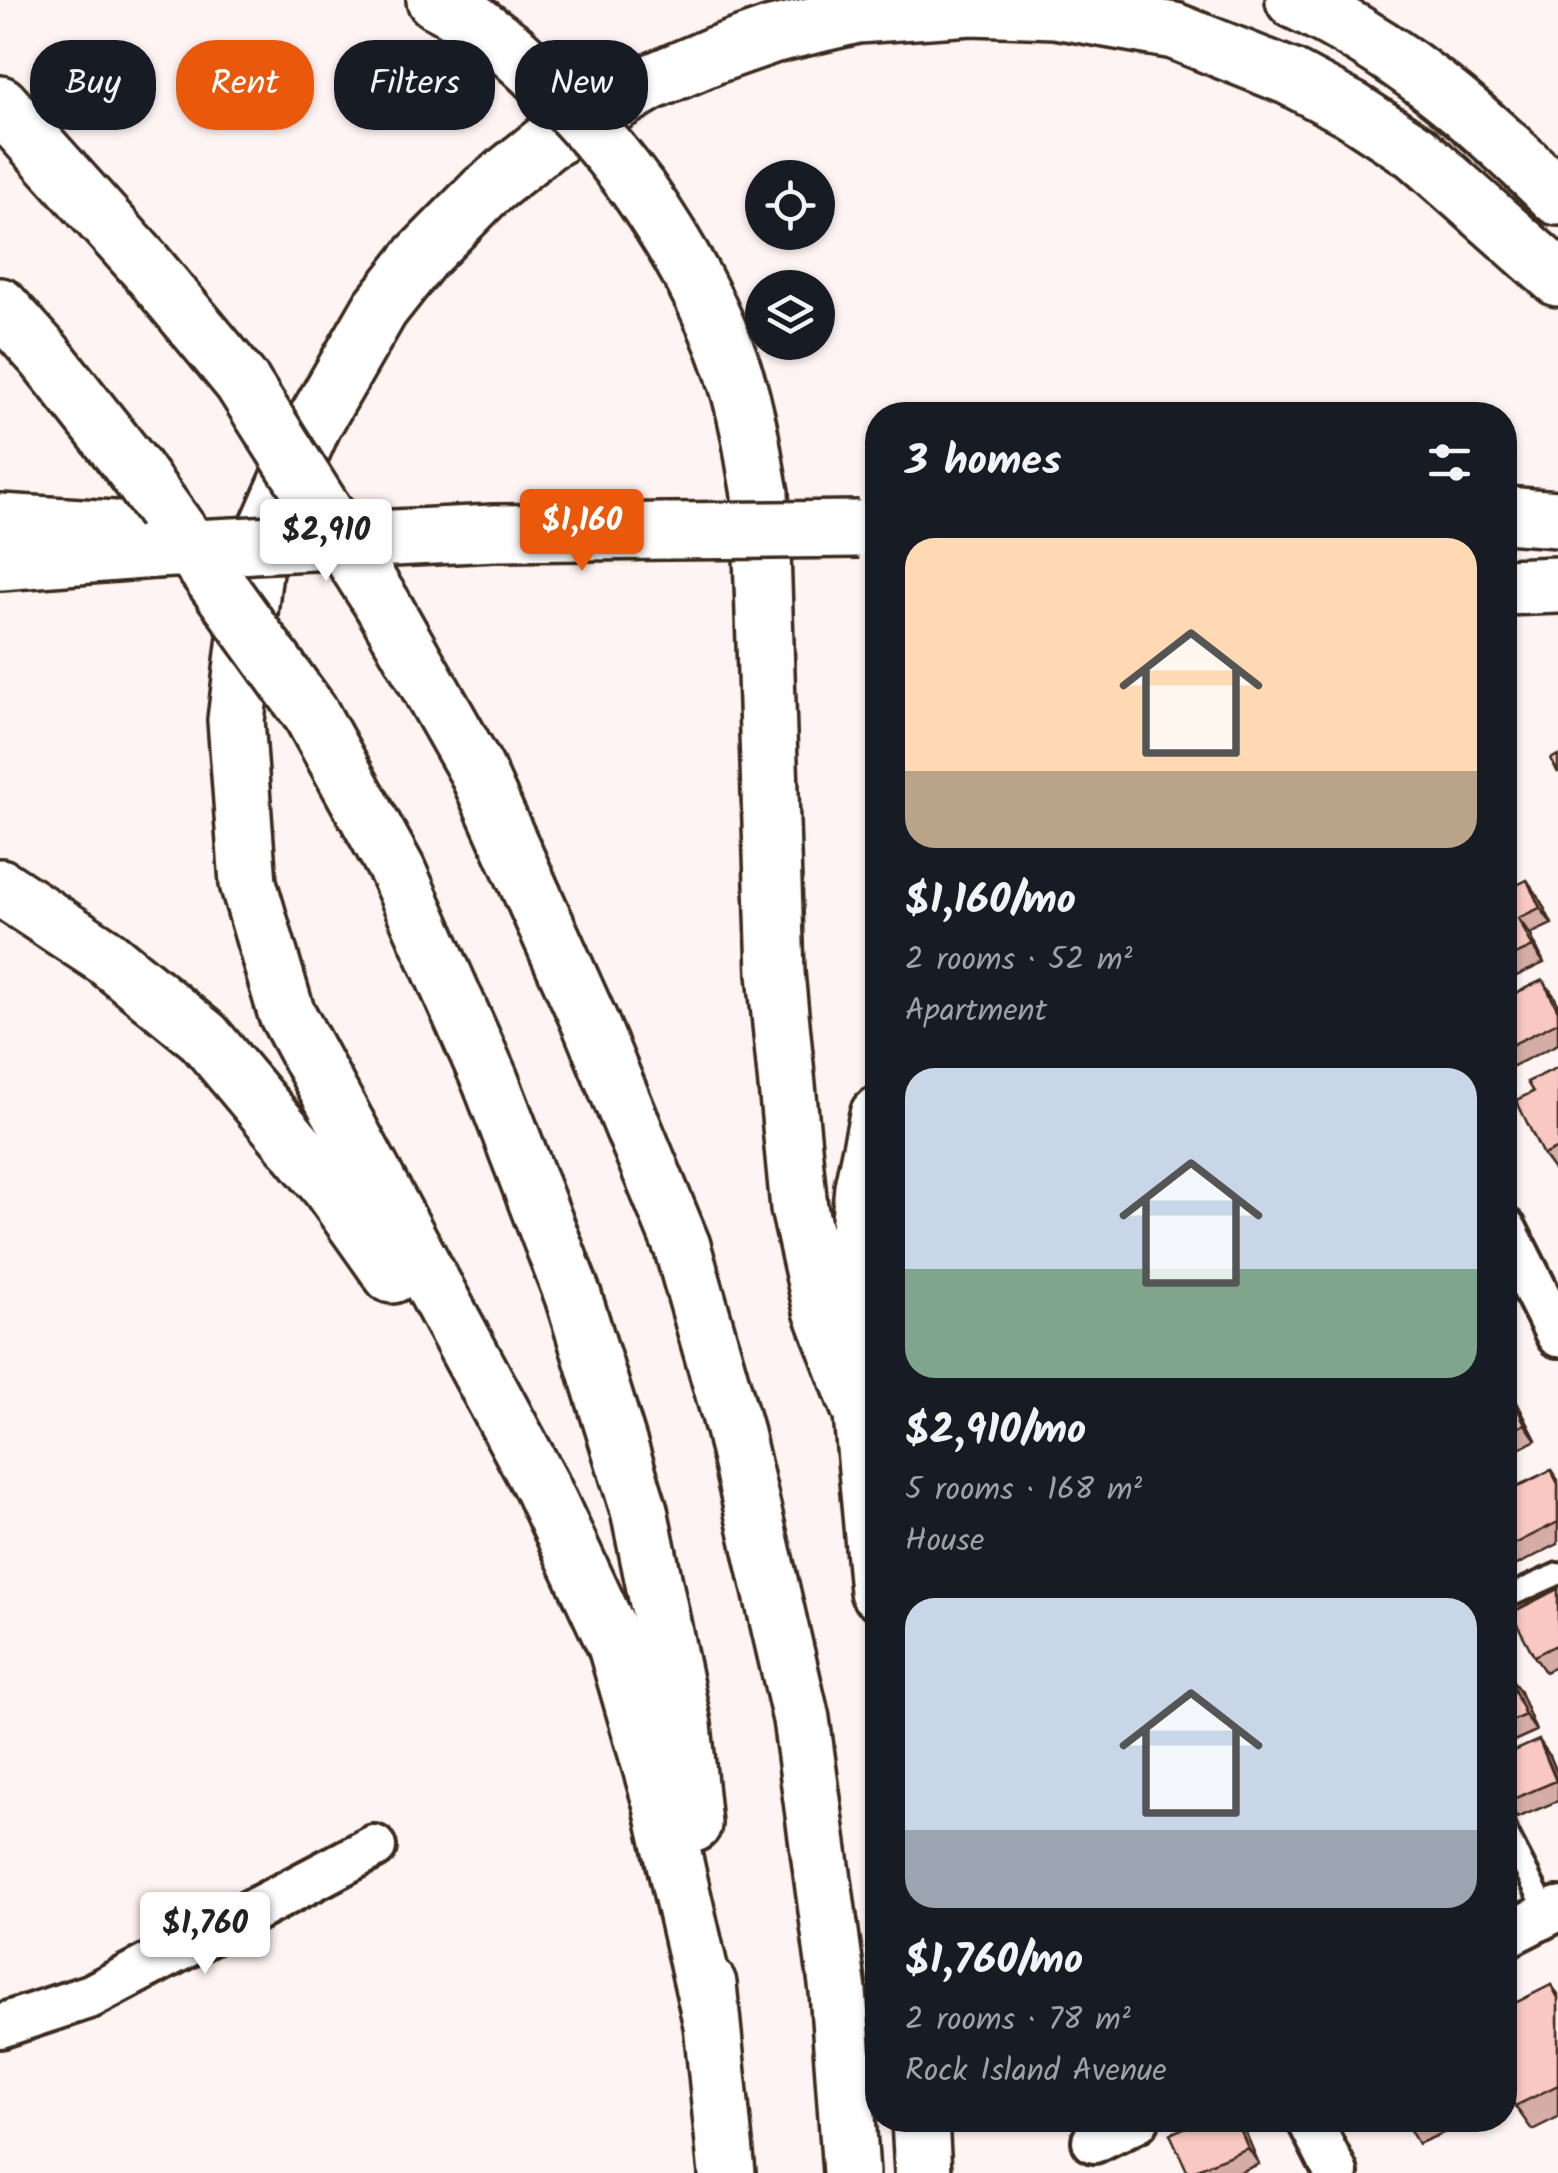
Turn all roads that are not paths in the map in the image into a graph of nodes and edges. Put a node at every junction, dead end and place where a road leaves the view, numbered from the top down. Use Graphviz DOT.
graph roads {
  1 [pos="435,0"];
  2 [pos="1294,0"];
  3 [pos="0,104"];
  4 [pos="1558,197"];
  5 [pos="1558,278"];
  6 [pos="0,306"];
  7 [pos="1517,516"];
  8 [pos="1558,519"];
  9 [pos="0,522"];
  10 [pos="865,529"];
  11 [pos="154,550"];
  12 [pos="0,562"];
  13 [pos="1558,585"];
  14 [pos="1517,587"];
  15 [pos="0,887"];
  16 [pos="865,1177"];
  17 [pos="1517,1252"];
  18 [pos="1531,1278"];
  19 [pos="1558,1335"];
  20 [pos="859,1408"];
  21 [pos="865,1466"];
  22 [pos="542,1487"];
  23 [pos="1558,1574"];
  24 [pos="1517,1593"];
  25 [pos="374,1846"];
  26 [pos="1517,1850"];
  27 [pos="1553,1912"];
  28 [pos="1517,1930"];
  29 [pos="712,2020"];
  30 [pos="0,2026"];
  31 [pos="921,2132"];
  32 [pos="1113,2132"];
  33 [pos="1315,2132"];
  34 [pos="1094,2142"];
  35 [pos="727,2173"];
  36 [pos="851,2173"];
  37 [pos="923,2173"];
  38 [pos="1336,2173"];
  1 -- 20 [label="main road, bridge"];
  2 -- 4 [label="main road"];
  3 -- 36 [label="main road, bridge"];
  5 -- 22 [label="main road"];
  6 -- 29 [label="main road, bridge"];
  7 -- 8 [label="main road"];
  9 -- 11 [label="main road"];
  10 -- 11 [label="main road, bridge"];
  11 -- 12 [label="main road"];
  13 -- 14 [label="main road"];
  15 -- 22 [label="main road"];
  16 -- 20 [label="main road"];
  17 -- 18 [label="street"];
  18 -- 19 [label="street"];
  20 -- 21 [label="main road"];
  22 -- 29 [label="main road"];
  23 -- 24 [label="lane"];
  25 -- 30 [label="street"];
  26 -- 27 [label="lane"];
  27 -- 28 [label="street"];
  29 -- 35 [label="main road"];
  31 -- 37 [label="main road"];
  32 -- 34 [label="street"];
  33 -- 38 [label="street"];
}
